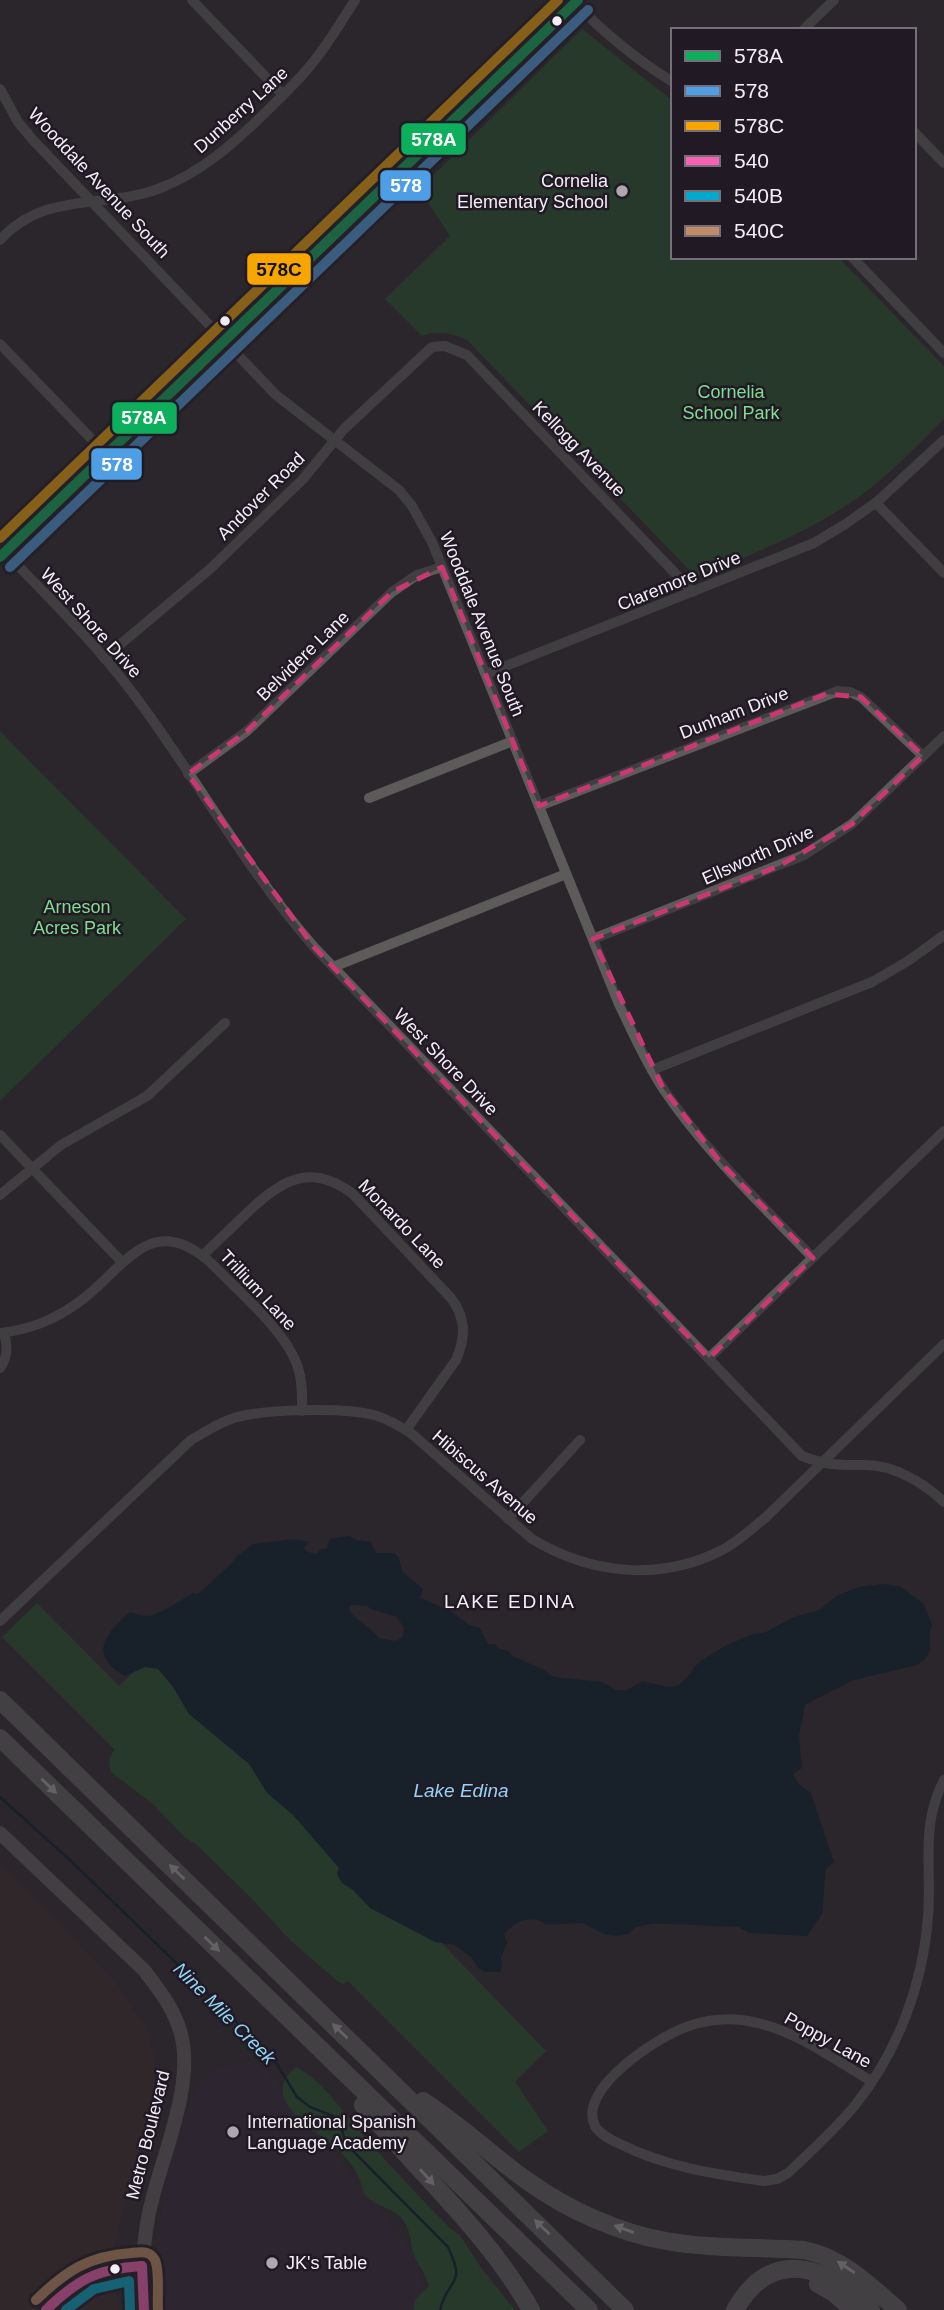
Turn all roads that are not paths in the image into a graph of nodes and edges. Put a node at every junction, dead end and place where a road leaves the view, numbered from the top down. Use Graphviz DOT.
graph roads {
  1 [pos="192,0"];
  2 [pos="355,0"];
  3 [pos="834,0"];
  4 [pos="575,1"];
  5 [pos="810,28"];
  6 [pos="671,81"];
  7 [pos="0,89"];
  8 [pos="283,94"];
  9 [pos="916,134"];
  10 [pos="944,163"];
  11 [pos="92,201"];
  12 [pos="0,240"];
  13 [pos="854,259"];
  14 [pos="224,341"];
  15 [pos="0,344"];
  16 [pos="432,347"];
  17 [pos="944,353"];
  18 [pos="334,440"];
  19 [pos="944,440"];
  20 [pos="106,454"];
  21 [pos="876,502"];
  22 [pos="2,552"];
  23 [pos="442,567"];
  24 [pos="944,573"];
  25 [pos="693,592"];
  26 [pos="104,657"];
  27 [pos="486,674"];
  28 [pos="944,736"];
  29 [pos="513,741"];
  30 [pos="923,756"];
  31 [pos="188,774"];
  32 [pos="369,798"];
  33 [pos="539,806"];
  34 [pos="566,874"];
  35 [pos="944,935"];
  36 [pos="593,939"];
  37 [pos="333,967"];
  38 [pos="225,1023"];
  39 [pos="652,1070"];
  40 [pos="944,1131"];
  41 [pos="0,1135"];
  42 [pos="32,1169"];
  43 [pos="0,1195"];
  44 [pos="203,1255"];
  45 [pos="813,1258"];
  46 [pos="122,1262"];
  47 [pos="2,1333"];
  48 [pos="944,1345"];
  49 [pos="709,1358"];
  50 [pos="0,1368"];
  51 [pos="302,1411"];
  52 [pos="406,1430"];
  53 [pos="580,1440"];
  54 [pos="822,1463"];
  55 [pos="944,1502"];
  56 [pos="508,1519"];
  57 [pos="0,1620"];
  58 [pos="0,1700"];
  59 [pos="0,1738"];
  60 [pos="944,1780"];
  61 [pos="0,1832"];
  62 [pos="320,2049"];
  63 [pos="389,2078"];
  64 [pos="871,2081"];
  65 [pos="142,2266"];
  66 [pos="795,2269"];
  67 [pos="46,2310"];
  68 [pos="144,2310"];
  69 [pos="531,2310"];
  70 [pos="589,2310"];
  71 [pos="625,2310"];
  72 [pos="735,2310"];
  73 [pos="853,2310"];
  74 [pos="871,2310"];
  75 [pos="898,2310"];
  1 -- 8 [label="street"];
  2 -- 8 [label="street, Dunberry Lane"];
  3 -- 5 [label="street"];
  4 -- 6 [label="street"];
  4 -- 14 [label="street"];
  7 -- 11 [label="street, Wooddale Avenue South"];
  8 -- 11 [label="street, Dunberry Lane"];
  9 -- 10 [label="street"];
  11 -- 12 [label="street, Dunberry Lane"];
  11 -- 14 [label="street, Wooddale Avenue South"];
  13 -- 17 [label="street"];
  14 -- 18 [label="street, Wooddale Avenue South"];
  14 -- 20 [label="street"];
  15 -- 20 [label="street"];
  16 -- 18 [label="street, Andover Road"];
  16 -- 25 [label="street, Kellogg Avenue"];
  18 -- 23 [label="street, Wooddale Avenue South"];
  18 -- 26 [label="street, Andover Road"];
  19 -- 21 [label="street, Claremore Drive"];
  20 -- 22 [label="street"];
  21 -- 24 [label="street"];
  21 -- 25 [label="street, Claremore Drive"];
  22 -- 26 [label="street, West Shore Drive"];
  23 -- 27 [label="street, Wooddale Avenue South"];
  23 -- 31 [label="street, Belvidere Lane"];
  25 -- 27 [label="street, Claremore Drive"];
  26 -- 31 [label="street, West Shore Drive"];
  27 -- 29 [label="street, Wooddale Avenue South"];
  28 -- 30 [label="street, Ellsworth Drive"];
  29 -- 32 [label="street"];
  29 -- 33 [label="street, Wooddale Avenue South"];
  30 -- 33 [label="street, Dunham Drive"];
  30 -- 36 [label="street, Ellsworth Drive"];
  31 -- 37 [label="street, West Shore Drive"];
  33 -- 34 [label="street, Wooddale Avenue South"];
  34 -- 36 [label="street, Wooddale Avenue South"];
  34 -- 37 [label="street"];
  35 -- 39 [label="street"];
  36 -- 39 [label="street, Wooddale Avenue South"];
  37 -- 49 [label="street, West Shore Drive"];
  38 -- 42 [label="street"];
  39 -- 45 [label="street, Wooddale Avenue South"];
  40 -- 45 [label="street"];
  41 -- 42 [label="street"];
  42 -- 43 [label="street"];
  42 -- 46 [label="street"];
  44 -- 46 [label="street, Trillium Lane"];
  44 -- 51 [label="street, Trillium Lane"];
  44 -- 52 [label="street, Monardo Lane"];
  45 -- 49 [label="street"];
  46 -- 47 [label="street, Trillium Lane"];
  47 -- 50 [label="street"];
  48 -- 54 [label="street, Hibiscus Avenue"];
  49 -- 54 [label="street, West Shore Drive"];
  51 -- 52 [label="street, Hibiscus Avenue"];
  51 -- 57 [label="street, Hibiscus Avenue"];
  52 -- 56 [label="street, Hibiscus Avenue"];
  53 -- 56 [label="street"];
  54 -- 55 [label="street, West Shore Drive"];
  54 -- 56 [label="street, Hibiscus Avenue"];
  63 -- 58 [label="highway, one-way"];
  59 -- 62 [label="highway, one-way"];
  60 -- 64 [label="street"];
  61 -- 65 [label="street, Metro Boulevard"];
  62 -- 69 [label="highway, one-way"];
  62 -- 70 [label="highway"];
  71 -- 63 [label="highway, one-way"];
  75 -- 63 [label="highway, one-way"];
  64 -- 64 [label="street, Poppy Lane"];
  65 -- 67 [label="street"];
  65 -- 68 [label="street, Metro Boulevard"];
  66 -- 72 [label="highway"];
  66 -- 73 [label="highway"];
  66 -- 74 [label="highway"];
}
